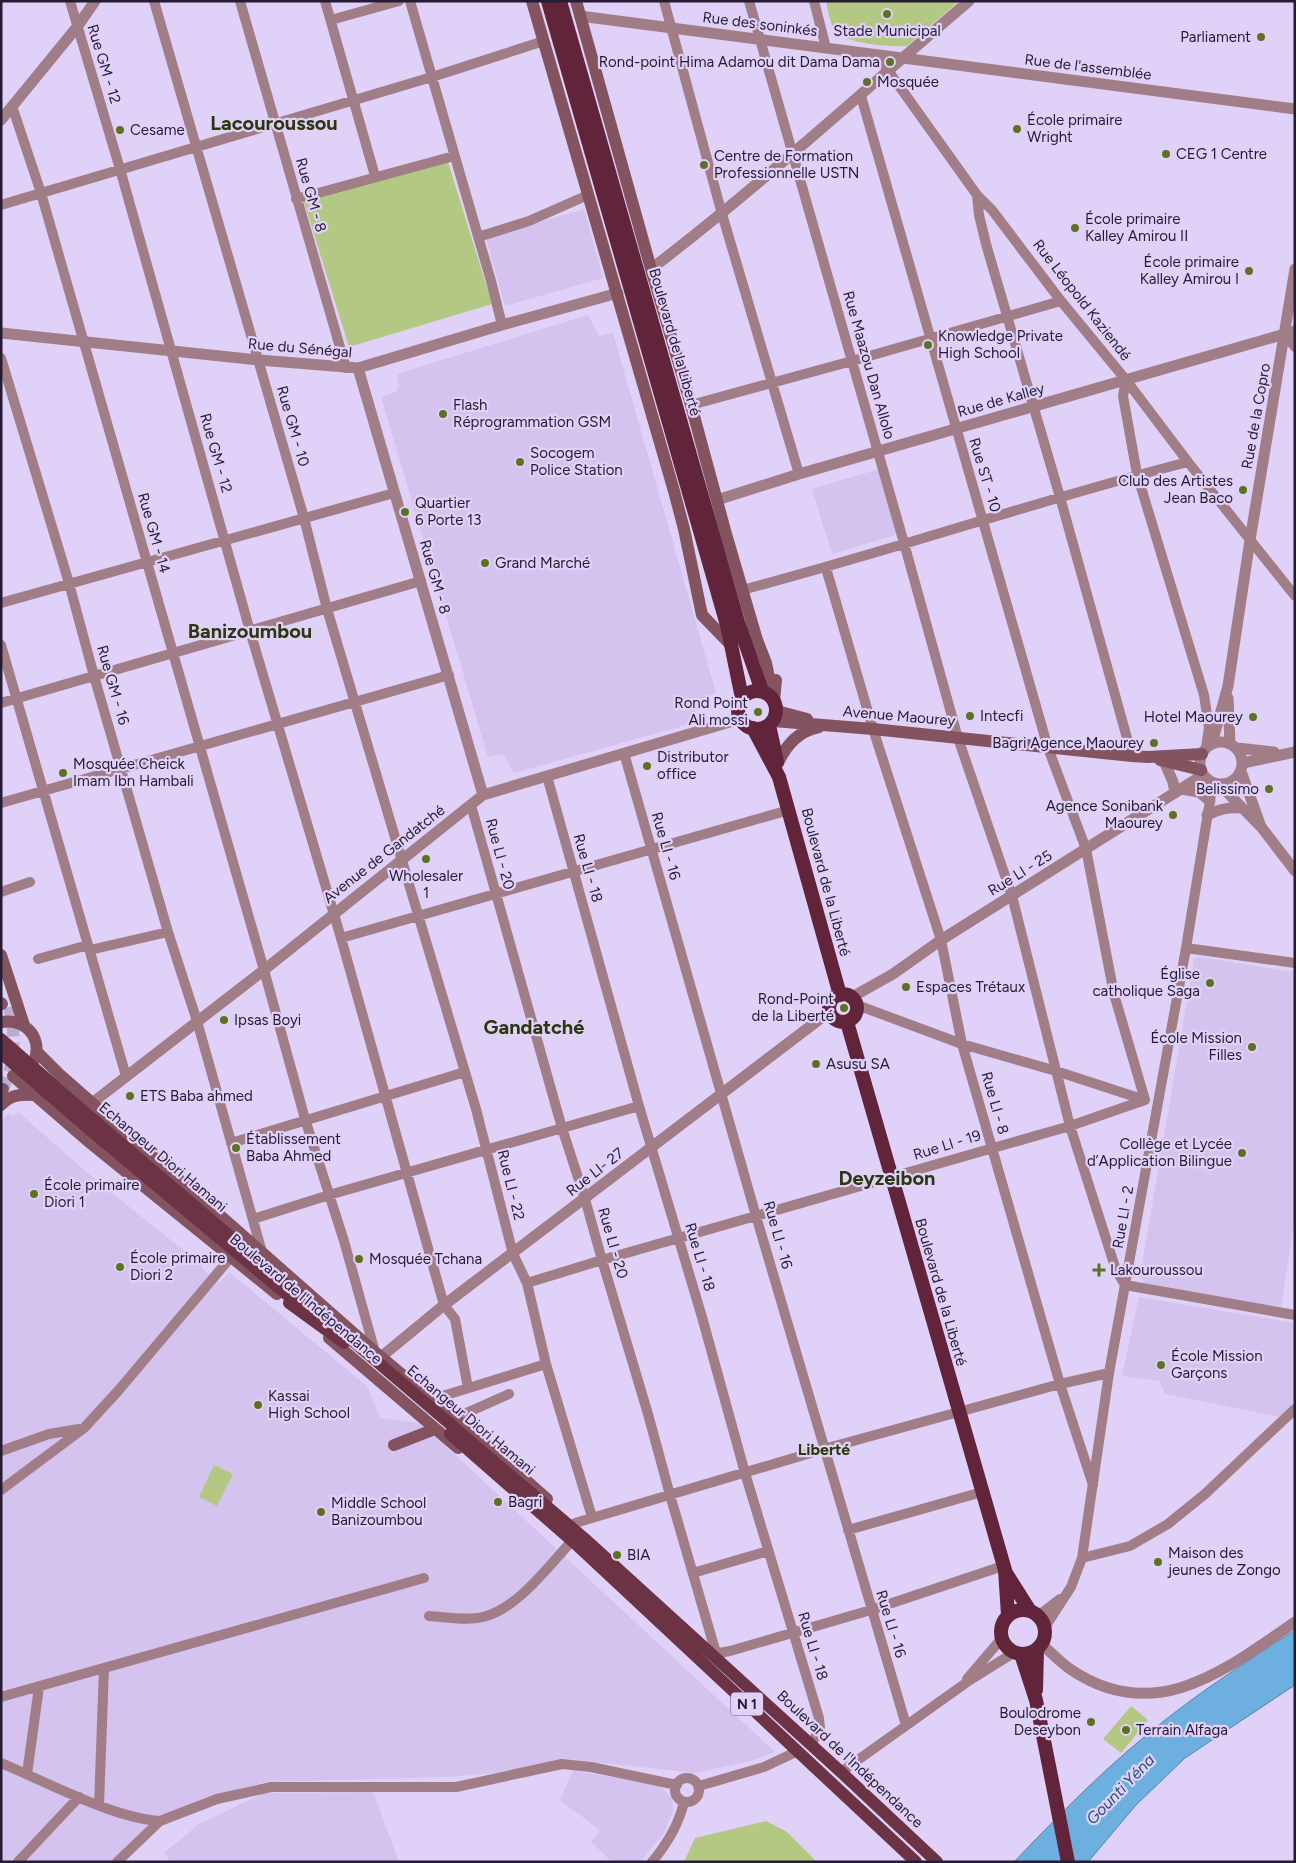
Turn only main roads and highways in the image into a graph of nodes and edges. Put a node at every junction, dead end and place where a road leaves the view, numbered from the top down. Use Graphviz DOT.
graph roads {
  1 [pos="532,1"];
  2 [pos="548,1"];
  3 [pos="560,1"];
  4 [pos="576,1"];
  5 [pos="731,645"];
  6 [pos="742,698"];
  7 [pos="770,707"];
  8 [pos="826,726"];
  9 [pos="753,728"];
  10 [pos="1206,748"];
  11 [pos="1148,758"];
  12 [pos="778,770"];
  13 [pos="1202,772"];
  14 [pos="1,955"];
  15 [pos="1,973"];
  16 [pos="850,999"];
  17 [pos="4,1003"];
  18 [pos="2,1021"];
  19 [pos="847,1022"];
  20 [pos="24,1025"];
  21 [pos="1,1039"];
  22 [pos="1,1052"];
  23 [pos="37,1052"];
  24 [pos="7,1075"];
  25 [pos="34,1095"];
  26 [pos="3,1096"];
  27 [pos="93,1126"];
  28 [pos="230,1224"];
  29 [pos="273,1271"];
  30 [pos="289,1303"];
  31 [pos="346,1340"];
  32 [pos="435,1429"];
  33 [pos="394,1445"];
  34 [pos="553,1517"];
  35 [pos="578,1542"];
  36 [pos="1004,1568"];
  37 [pos="1008,1615"];
  38 [pos="1038,1618"];
  39 [pos="1039,1646"];
  40 [pos="1018,1653"];
  41 [pos="1036,1700"];
  42 [pos="916,1862"];
  43 [pos="936,1862"];
  44 [pos="1068,1862"];
  1 -- 5 [label="main road"];
  2 -- 5 [label="highway, Boulevard de la Liberté"];
  3 -- 7 [label="highway, Boulevard de la Liberté"];
  4 -- 7 [label="main road, Boulevard de la Liberté"];
  5 -- 6 [label="highway, Boulevard de la Liberté"];
  6 -- 7 [label="highway"];
  6 -- 9 [label="highway"];
  7 -- 8 [label="main road, Avenue Maourey"];
  7 -- 9 [label="highway"];
  7 -- 12 [label="highway, Boulevard de la Liberté"];
  8 -- 11 [label="main road, Avenue Maourey"];
  8 -- 12 [label="main road"];
  9 -- 12 [label="highway, Boulevard de la Liberté"];
  10 -- 11 [label="main road, Avenue Maourey"];
  11 -- 13 [label="main road, Avenue Maourey"];
  12 -- 16 [label="highway, Boulevard de la Liberté"];
  14 -- 20 [label="main road"];
  15 -- 17 [label="main road"];
  16 -- 19 [label="highway"];
  16 -- 19 [label="highway"];
  18 -- 20 [label="main road"];
  19 -- 36 [label="highway, Boulevard de la Liberté"];
  20 -- 23 [label="main road"];
  21 -- 27 [label="main road, Echangeur Diori Hamani, bridge"];
  22 -- 27 [label="main road, Echangeur Diori Hamani, bridge"];
  23 -- 24 [label="main road"];
  23 -- 28 [label="main road, Boulevard de l'Indépendance"];
  24 -- 25 [label="main road, Boulevard de l'Indépendance / N 1"];
  24 -- 26 [label="main road"];
  25 -- 26 [label="main road"];
  25 -- 30 [label="main road, Boulevard de l'Indépendance / N 1"];
  27 -- 29 [label="main road, Echangeur Diori Hamani"];
  27 -- 31 [label="main road, Echangeur Diori Hamani"];
  28 -- 29 [label="main road"];
  28 -- 35 [label="main road, Boulevard de l'Indépendance"];
  29 -- 31 [label="main road, Echangeur Diori Hamani"];
  30 -- 31 [label="main road"];
  30 -- 32 [label="main road, Boulevard de l'Indépendance / N 1"];
  31 -- 34 [label="main road, Echangeur Diori Hamani"];
  32 -- 33 [label="main road"];
  32 -- 35 [label="main road, Boulevard de l'Indépendance / N 1"];
  34 -- 35 [label="main road, Boulevard de l'Indépendance"];
  35 -- 42 [label="main road, Boulevard de l'Indépendance / N 1"];
  35 -- 43 [label="main road, Boulevard de l'Indépendance"];
  36 -- 37 [label="highway, Boulevard de la Liberté"];
  36 -- 38 [label="highway, Boulevard de la Liberté"];
  37 -- 38 [label="highway"];
  37 -- 40 [label="highway"];
  38 -- 39 [label="highway"];
  39 -- 40 [label="highway"];
  39 -- 41 [label="highway"];
  40 -- 41 [label="highway"];
  41 -- 44 [label="highway"];
}
